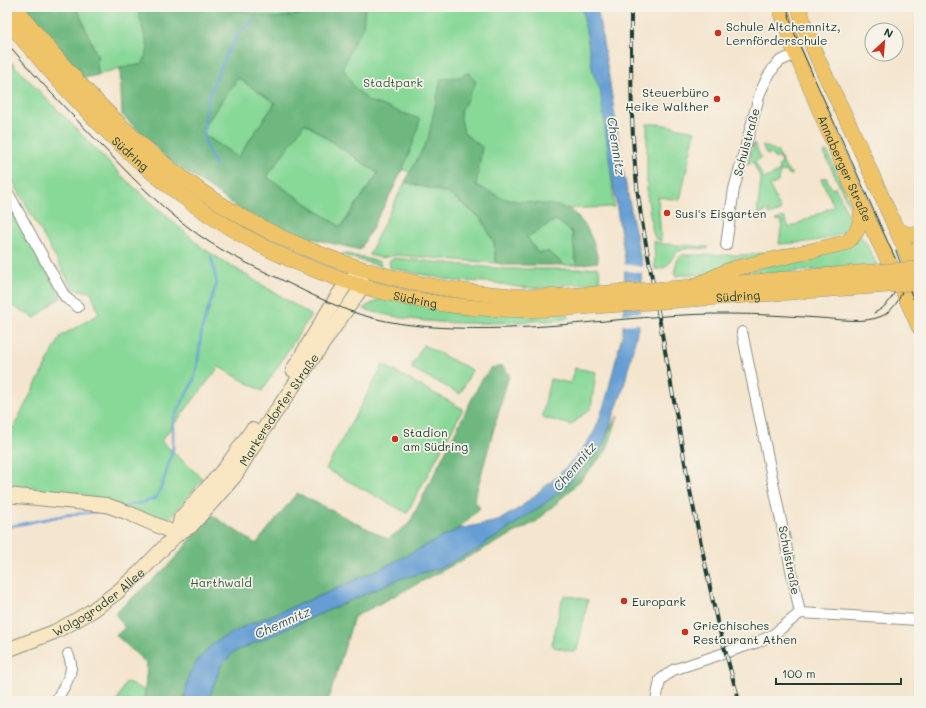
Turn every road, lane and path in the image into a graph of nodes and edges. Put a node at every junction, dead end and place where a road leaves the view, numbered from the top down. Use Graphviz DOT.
graph roads {
  1 [pos="15,7"];
  2 [pos="780,7"];
  3 [pos="799,7"];
  4 [pos="7,20"];
  5 [pos="796,54"];
  6 [pos="7,191"];
  7 [pos="862,208"];
  8 [pos="896,228"];
  9 [pos="919,235"];
  10 [pos="726,246"];
  11 [pos="919,247"];
  12 [pos="917,272"];
  13 [pos="359,276"];
  14 [pos="859,280"];
  15 [pos="919,283"];
  16 [pos="693,293"];
  17 [pos="78,307"];
  18 [pos="919,327"];
  19 [pos="742,332"];
  20 [pos="7,495"];
  21 [pos="177,534"];
  22 [pos="800,613"];
  23 [pos="919,620"];
  24 [pos="7,650"];
  25 [pos="68,654"];
  26 [pos="56,701"];
  27 [pos="656,701"];
  1 -- 13 [label="main road, Südring"];
  2 -- 5 [label="main road, Annaberger Straße"];
  3 -- 8 [label="main road, Annaberger Straße"];
  4 -- 13 [label="main road, Südring"];
  5 -- 7 [label="main road, Annaberger Straße"];
  5 -- 10 [label="street, Schulstraße"];
  6 -- 17 [label="street"];
  7 -- 16 [label="main road"];
  7 -- 18 [label="main road, Annaberger Straße"];
  8 -- 9 [label="main road"];
  8 -- 12 [label="main road, Annaberger Straße"];
  11 -- 12 [label="main road"];
  12 -- 14 [label="main road, Südring, bridge"];
  13 -- 16 [label="main road, Südring, bridge"];
  13 -- 21 [label="main road, Markersdorfer Straße"];
  14 -- 15 [label="main road, Südring, bridge"];
  14 -- 16 [label="main road, Südring"];
  19 -- 22 [label="street, Schulstraße"];
  20 -- 21 [label="main road"];
  21 -- 24 [label="main road, Wolgograder Allee"];
  22 -- 23 [label="street"];
  22 -- 27 [label="street"];
  25 -- 26 [label="street"];
}
